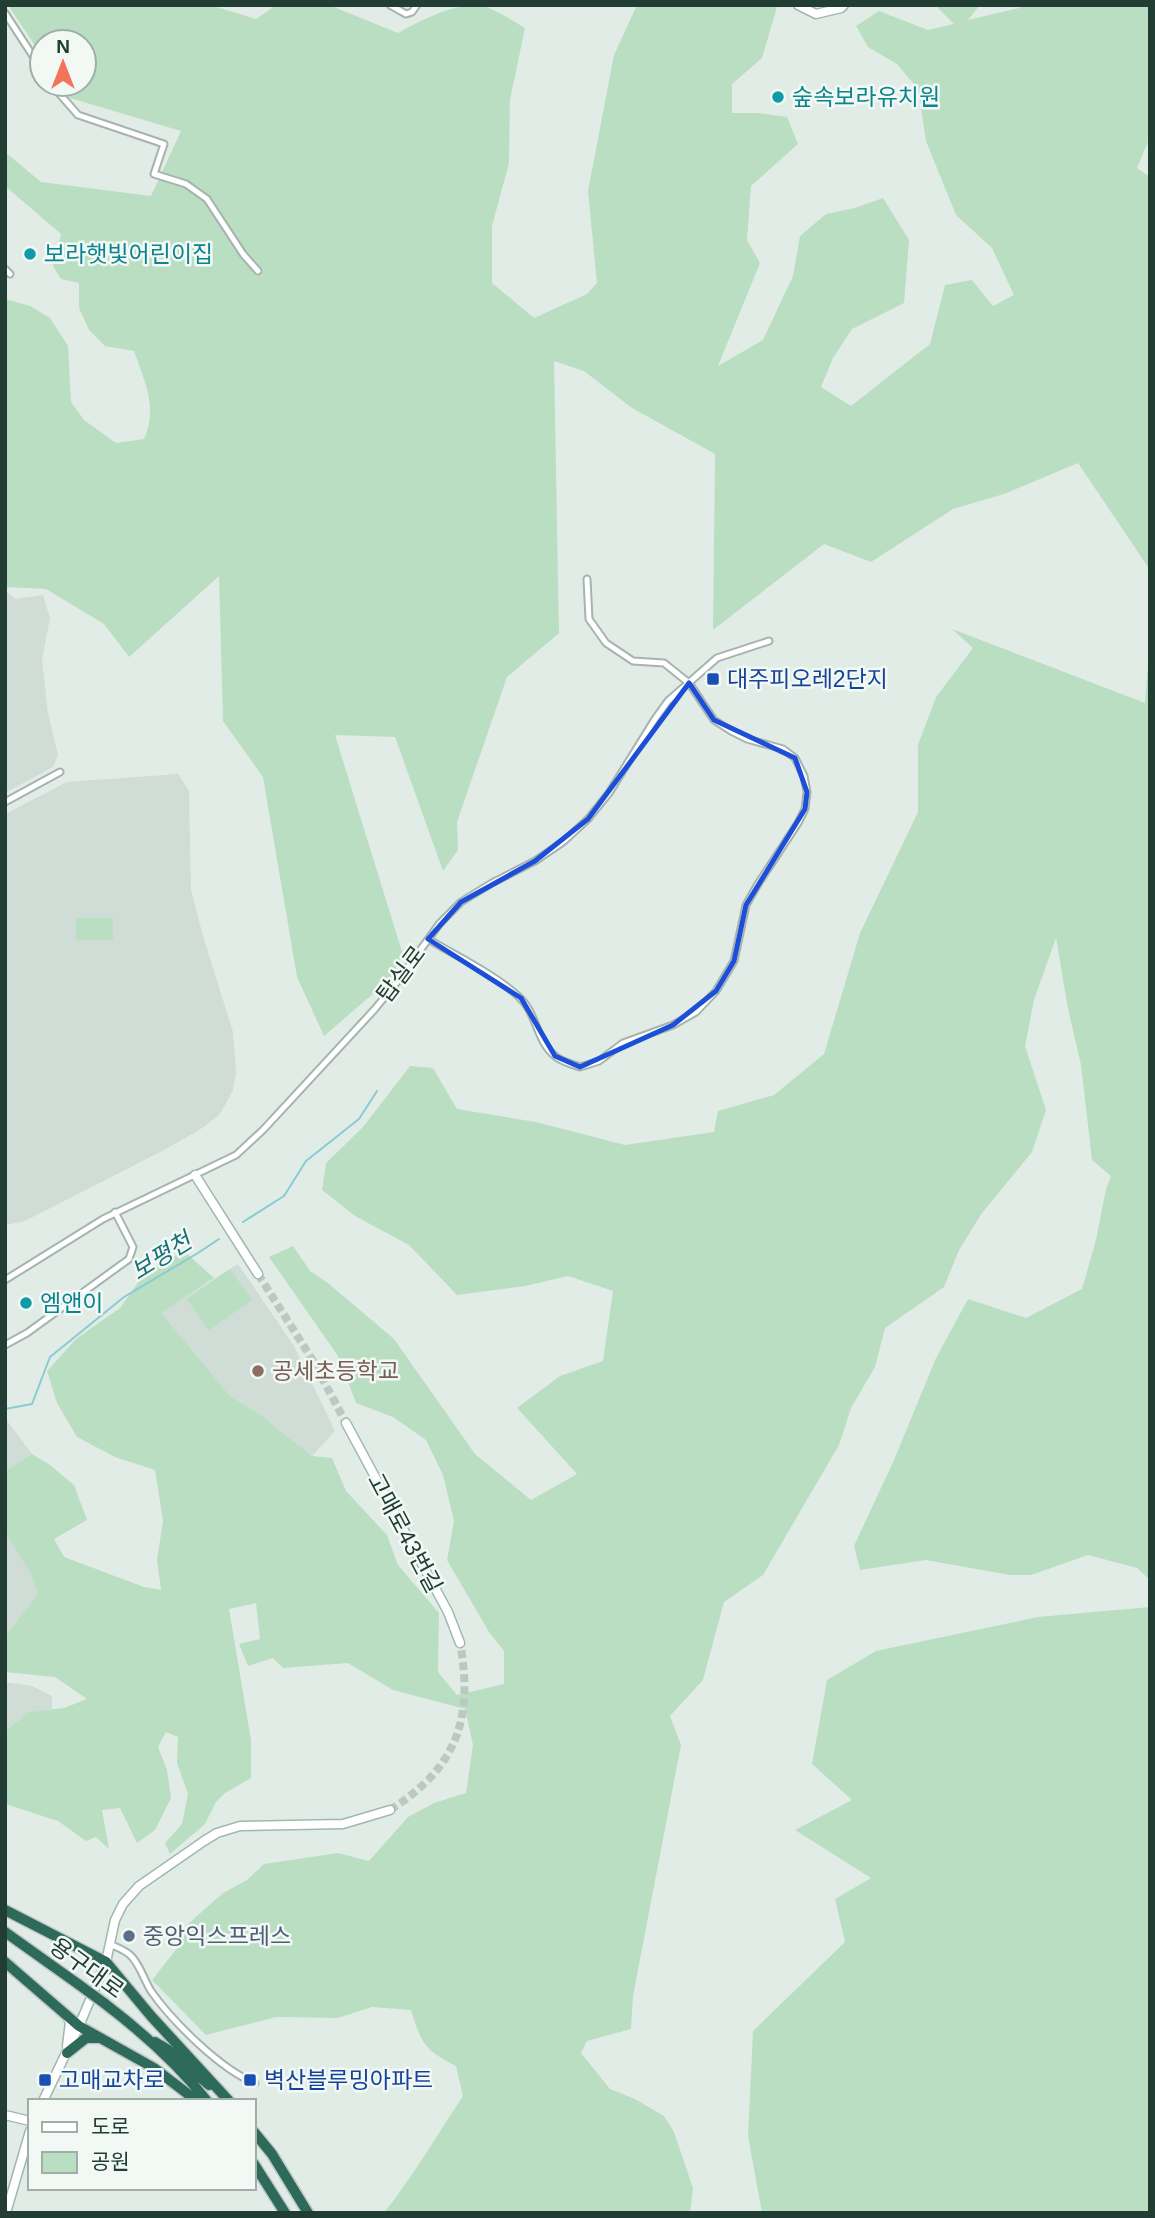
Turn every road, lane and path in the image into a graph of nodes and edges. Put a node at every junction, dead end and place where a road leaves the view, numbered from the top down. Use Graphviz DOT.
graph roads {
  1 [pos="390,5"];
  2 [pos="416,5"];
  3 [pos="798,5"];
  4 [pos="844,5"];
  5 [pos="5,13"];
  6 [pos="28,48"];
  7 [pos="63,98"];
  8 [pos="258,271"];
  9 [pos="587,579"];
  10 [pos="769,641"];
  11 [pos="689,683"];
  12 [pos="60,772"];
  13 [pos="5,802"];
  14 [pos="428,939"];
  15 [pos="195,1175"];
  16 [pos="115,1212"];
  17 [pos="258,1274"];
  18 [pos="5,1280"];
  19 [pos="5,1345"];
  20 [pos="346,1423"];
  21 [pos="460,1643"];
  22 [pos="390,1810"];
  23 [pos="5,1910"];
  24 [pos="5,1933"];
  25 [pos="110,1944"];
  26 [pos="5,1962"];
  27 [pos="106,1962"];
  28 [pos="64,2013"];
  29 [pos="79,2026"];
  30 [pos="146,2036"];
  31 [pos="100,2038"];
  32 [pos="66,2053"];
  33 [pos="256,2083"];
  34 [pos="44,2099"];
  35 [pos="195,2099"];
  36 [pos="206,2099"];
  37 [pos="226,2099"];
  38 [pos="226,2099"];
  39 [pos="5,2115"];
  40 [pos="28,2121"];
  41 [pos="256,2134"];
  42 [pos="28,2138"];
  43 [pos="256,2167"];
  44 [pos="7,2209"];
  45 [pos="285,2213"];
  46 [pos="308,2213"];
  1 -- 2 [label="street"];
  3 -- 4 [label="street"];
  5 -- 6 [label="street"];
  7 -- 8 [label="street"];
  9 -- 11 [label="street"];
  10 -- 11 [label="street, 탑실로"];
  11 -- 14 [label="street, 탑실로"];
  11 -- 14 [label="street"];
  12 -- 13 [label="street"];
  14 -- 15 [label="street, 탑실로"];
  15 -- 16 [label="street, 탑실로"];
  15 -- 17 [label="street"];
  16 -- 18 [label="street, 탑실로"];
  16 -- 19 [label="street"];
  20 -- 21 [label="street, 고매로43번길"];
  22 -- 25 [label="street"];
  23 -- 27 [label="highway"];
  24 -- 30 [label="highway, 용구대로, bridge"];
  25 -- 27 [label="street"];
  25 -- 33 [label="street"];
  26 -- 28 [label="highway"];
  27 -- 29 [label="street"];
  27 -- 37 [label="highway"];
  28 -- 29 [label="highway"];
  28 -- 32 [label="street"];
  29 -- 31 [label="highway"];
  29 -- 32 [label="street"];
  30 -- 36 [label="highway, 용구대로"];
  30 -- 38 [label="highway, 용구대로"];
  31 -- 32 [label="highway"];
  31 -- 35 [label="highway"];
  32 -- 34 [label="street"];
  39 -- 40 [label="street"];
  41 -- 46 [label="highway"];
  42 -- 44 [label="street"];
  43 -- 45 [label="highway"];
}
